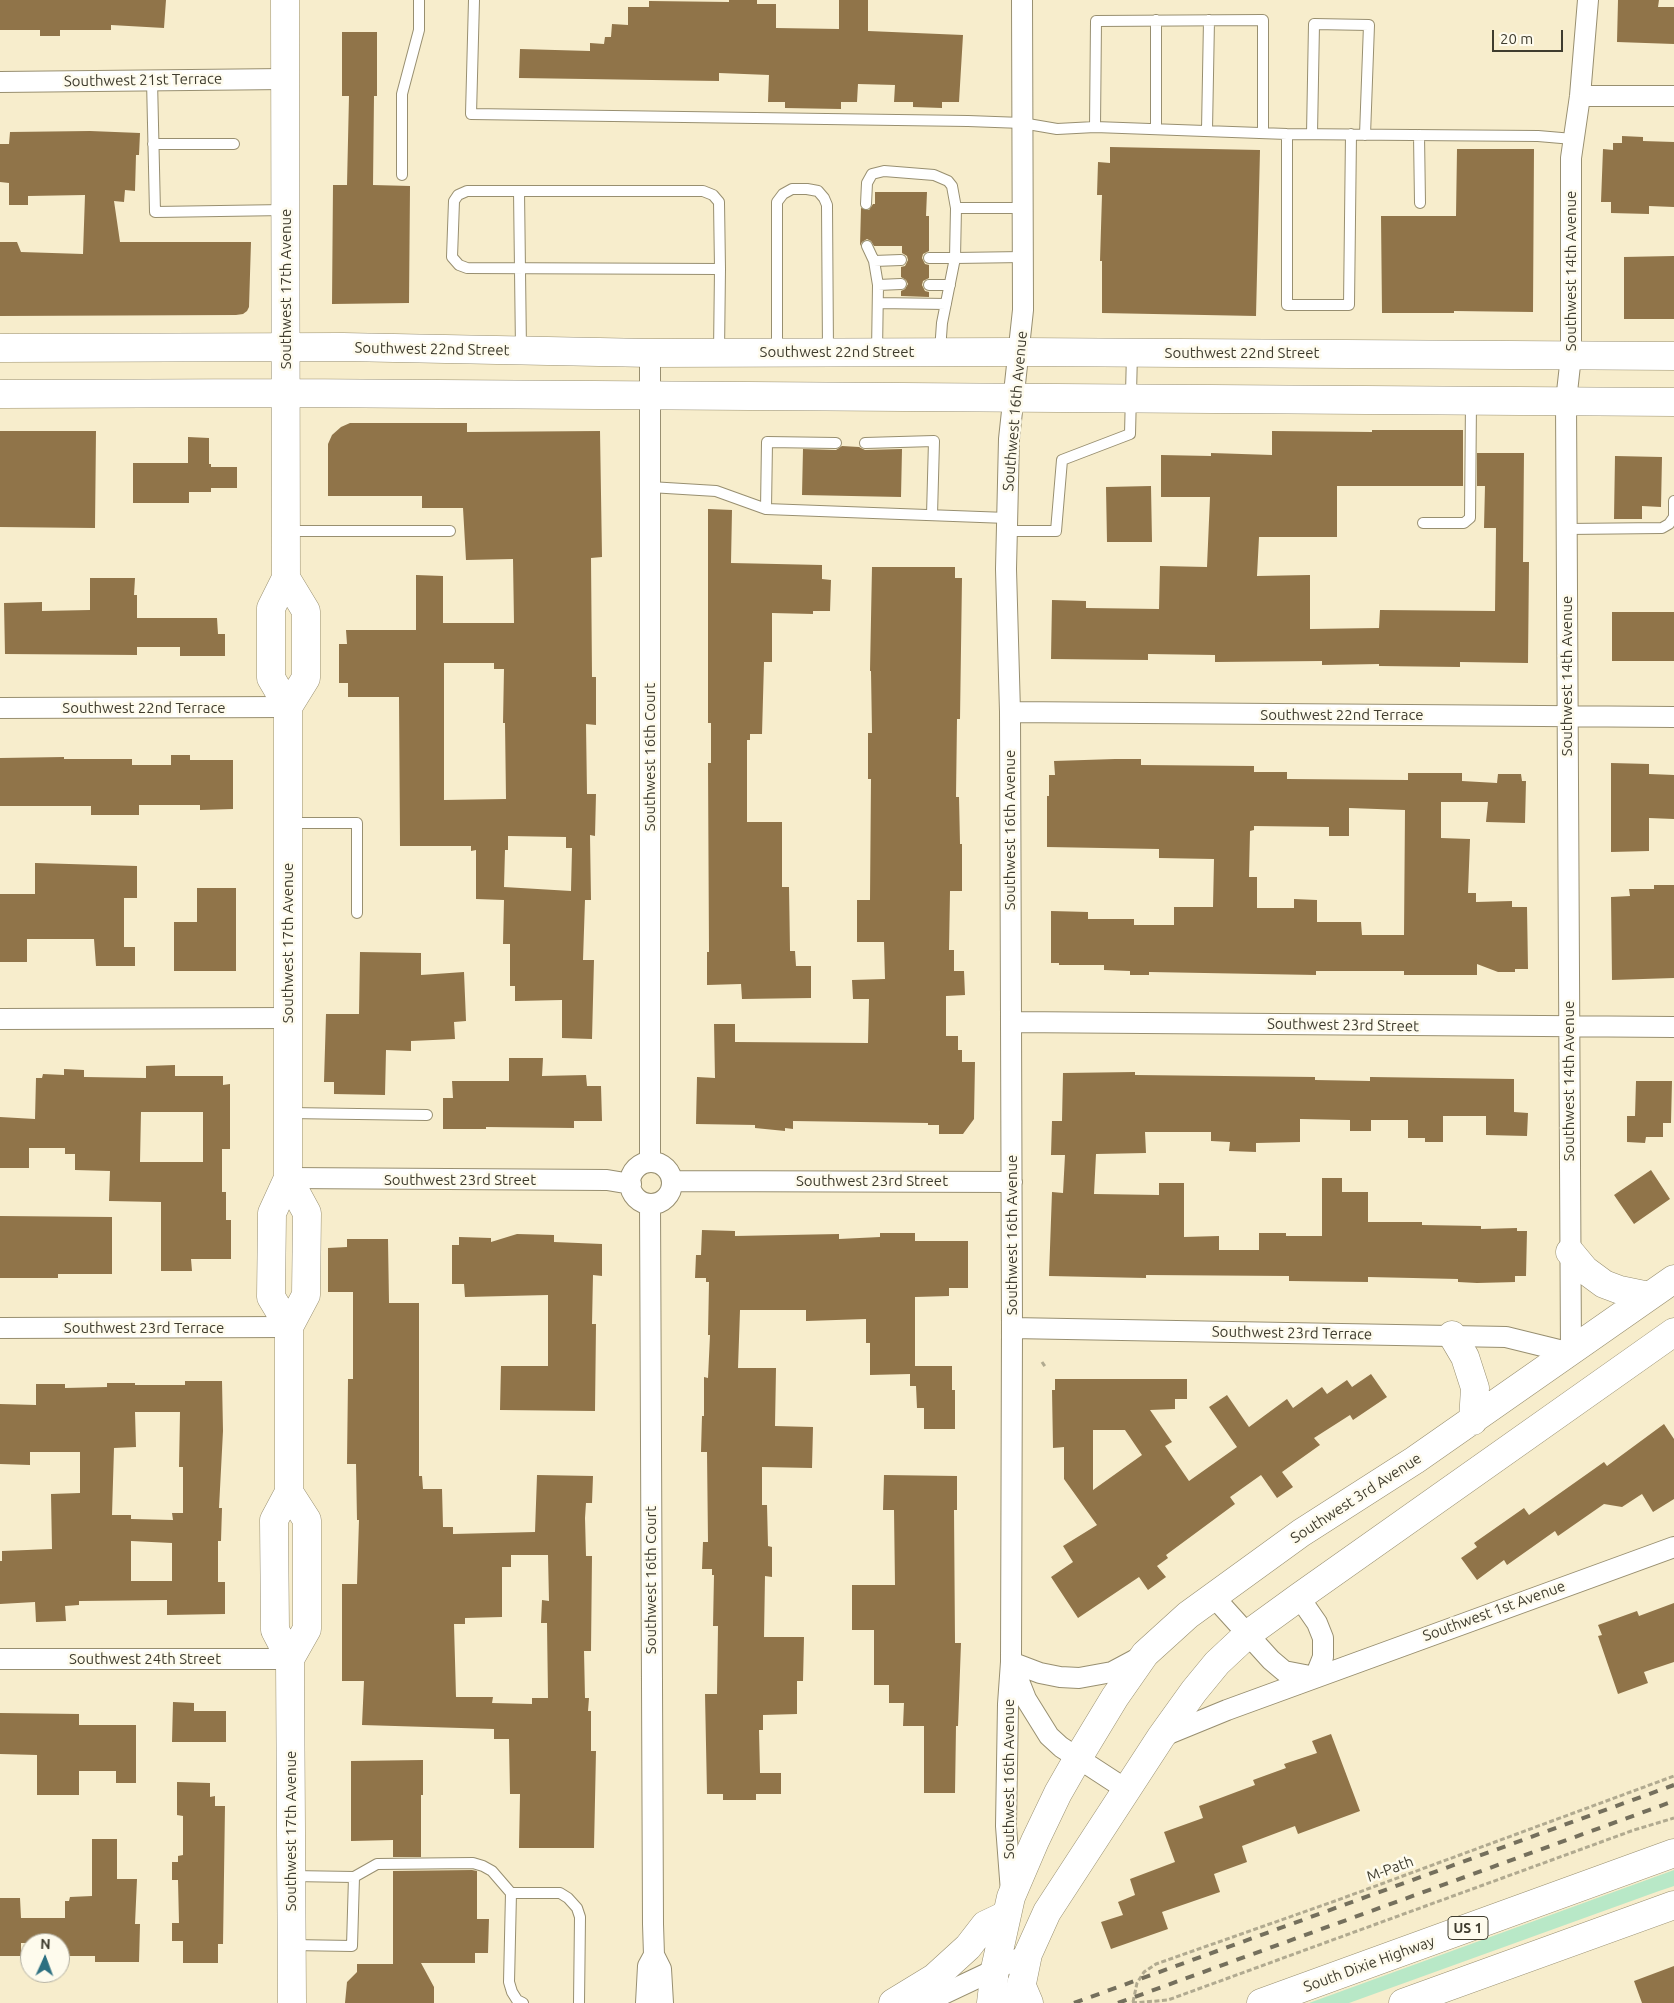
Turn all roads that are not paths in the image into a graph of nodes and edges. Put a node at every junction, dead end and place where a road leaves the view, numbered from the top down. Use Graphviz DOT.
graph roads {
  1 [pos="285,0"];
  2 [pos="419,0"];
  3 [pos="474,0"];
  4 [pos="1022,0"];
  5 [pos="1588,0"];
  6 [pos="1156,20"];
  7 [pos="1209,20"];
  8 [pos="285,79"];
  9 [pos="152,80"];
  10 [pos="0,82"];
  11 [pos="1580,96"];
  12 [pos="1674,96"];
  13 [pos="1022,123"];
  14 [pos="1095,127"];
  15 [pos="1156,130"];
  16 [pos="1207,130"];
  17 [pos="1263,132"];
  18 [pos="1287,134"];
  19 [pos="1312,134"];
  20 [pos="1351,134"];
  21 [pos="1365,135"];
  22 [pos="1419,135"];
  23 [pos="1573,139"];
  24 [pos="153,144"];
  25 [pos="234,144"];
  26 [pos="402,175"];
  27 [pos="519,191"];
  28 [pos="1420,203"];
  29 [pos="866,204"];
  30 [pos="956,208"];
  31 [pos="1023,208"];
  32 [pos="286,210"];
  33 [pos="867,246"];
  34 [pos="1023,257"];
  35 [pos="929,258"];
  36 [pos="955,258"];
  37 [pos="902,260"];
  38 [pos="874,261"];
  39 [pos="520,269"];
  40 [pos="720,269"];
  41 [pos="901,284"];
  42 [pos="878,285"];
  43 [pos="929,285"];
  44 [pos="950,285"];
  45 [pos="878,303"];
  46 [pos="946,304"];
  47 [pos="287,347"];
  48 [pos="0,348"];
  49 [pos="521,352"];
  50 [pos="777,352"];
  51 [pos="828,352"];
  52 [pos="877,352"];
  53 [pos="940,352"];
  54 [pos="1020,352"];
  55 [pos="1132,352"];
  56 [pos="650,353"];
  57 [pos="719,353"];
  58 [pos="1571,356"];
  59 [pos="1674,356"];
  60 [pos="286,393"];
  61 [pos="0,394"];
  62 [pos="650,396"];
  63 [pos="1014,398"];
  64 [pos="1132,399"];
  65 [pos="1471,400"];
  66 [pos="1566,400"];
  67 [pos="1674,402"];
  68 [pos="836,442"];
  69 [pos="865,443"];
  70 [pos="650,487"];
  71 [pos="1674,501"];
  72 [pos="766,509"];
  73 [pos="932,515"];
  74 [pos="1423,522"];
  75 [pos="1007,525"];
  76 [pos="1567,529"];
  77 [pos="286,531"];
  78 [pos="450,531"];
  79 [pos="286,578"];
  80 [pos="0,708"];
  81 [pos="288,708"];
  82 [pos="1010,712"];
  83 [pos="1566,716"];
  84 [pos="1674,717"];
  85 [pos="288,822"];
  86 [pos="357,913"];
  87 [pos="289,1018"];
  88 [pos="0,1019"];
  89 [pos="1011,1022"];
  90 [pos="1569,1027"];
  91 [pos="1674,1027"];
  92 [pos="288,1113"];
  93 [pos="428,1115"];
  94 [pos="650,1162"];
  95 [pos="288,1178"];
  96 [pos="672,1181"];
  97 [pos="1012,1182"];
  98 [pos="631,1184"];
  99 [pos="650,1204"];
  100 [pos="1570,1252"];
  101 [pos="1674,1279"];
  102 [pos="1649,1296"];
  103 [pos="289,1327"];
  104 [pos="0,1328"];
  105 [pos="1012,1328"];
  106 [pos="1674,1332"];
  107 [pos="1452,1335"];
  108 [pos="1571,1353"];
  109 [pos="1596,1387"];
  110 [pos="1473,1421"];
  111 [pos="1674,1547"];
  112 [pos="1214,1596"];
  113 [pos="1299,1597"];
  114 [pos="1248,1634"];
  115 [pos="1145,1654"];
  116 [pos="0,1659"];
  117 [pos="290,1659"];
  118 [pos="1011,1662"];
  119 [pos="1315,1677"];
  120 [pos="1162,1737"];
  121 [pos="1078,1758"];
  122 [pos="1127,1790"];
  123 [pos="1674,1853"];
  124 [pos="291,1876"];
  125 [pos="354,1877"];
  126 [pos="511,1893"];
  127 [pos="1674,1905"];
  128 [pos="1009,1906"];
  129 [pos="291,1945"];
  130 [pos="1028,1954"];
  131 [pos="654,1956"];
  132 [pos="995,1969"];
  133 [pos="1023,1997"];
  134 [pos="292,2003"];
  135 [pos="523,2003"];
  136 [pos="579,2003"];
  137 [pos="646,2003"];
  138 [pos="663,2003"];
  139 [pos="893,2003"];
  140 [pos="930,2003"];
  141 [pos="991,2003"];
  142 [pos="1261,2003"];
  143 [pos="1403,2003"];
  1 -- 8 [label="main road, Southwest 17th Avenue"];
  2 -- 26 [label="lane"];
  3 -- 13 [label="lane"];
  4 -- 13 [label="street, Southwest 16th Avenue"];
  5 -- 11 [label="street, Southwest 14th Avenue"];
  6 -- 7 [label="lane"];
  6 -- 14 [label="lane"];
  6 -- 15 [label="lane"];
  7 -- 16 [label="lane"];
  7 -- 17 [label="lane"];
  8 -- 9 [label="street, Southwest 21st Terrace"];
  8 -- 32 [label="main road, Southwest 17th Avenue"];
  9 -- 10 [label="street, Southwest 21st Terrace"];
  9 -- 24 [label="lane"];
  11 -- 12 [label="street"];
  11 -- 23 [label="street, Southwest 14th Avenue"];
  13 -- 14 [label="lane"];
  13 -- 31 [label="street, Southwest 16th Avenue"];
  14 -- 15 [label="lane"];
  15 -- 16 [label="lane"];
  16 -- 17 [label="lane"];
  17 -- 18 [label="lane"];
  18 -- 19 [label="lane"];
  18 -- 20 [label="lane"];
  19 -- 20 [label="lane"];
  19 -- 21 [label="lane"];
  20 -- 21 [label="lane"];
  21 -- 22 [label="lane"];
  22 -- 23 [label="lane"];
  22 -- 28 [label="lane"];
  23 -- 58 [label="street, Southwest 14th Avenue"];
  24 -- 25 [label="lane"];
  24 -- 32 [label="lane"];
  27 -- 39 [label="lane"];
  27 -- 39 [label="lane"];
  27 -- 40 [label="lane"];
  29 -- 30 [label="lane"];
  30 -- 31 [label="lane"];
  30 -- 36 [label="lane"];
  31 -- 34 [label="street, Southwest 16th Avenue"];
  32 -- 47 [label="main road, Southwest 17th Avenue"];
  33 -- 38 [label="lane"];
  34 -- 36 [label="lane"];
  34 -- 54 [label="street, Southwest 16th Avenue"];
  35 -- 36 [label="lane"];
  36 -- 44 [label="lane"];
  37 -- 38 [label="lane"];
  38 -- 42 [label="lane"];
  39 -- 40 [label="lane"];
  39 -- 49 [label="lane"];
  40 -- 57 [label="lane"];
  41 -- 42 [label="lane"];
  42 -- 45 [label="lane"];
  43 -- 44 [label="lane"];
  44 -- 46 [label="lane"];
  45 -- 46 [label="lane"];
  45 -- 52 [label="lane"];
  46 -- 53 [label="lane"];
  47 -- 48 [label="main road, Southwest 22nd Street"];
  47 -- 49 [label="main road, Southwest 22nd Street"];
  47 -- 60 [label="main road, Southwest 17th Avenue"];
  49 -- 56 [label="main road, Southwest 22nd Street"];
  50 -- 51 [label="main road, Southwest 22nd Street"];
  50 -- 51 [label="lane"];
  50 -- 57 [label="main road, Southwest 22nd Street"];
  51 -- 52 [label="main road, Southwest 22nd Street"];
  52 -- 53 [label="main road, Southwest 22nd Street"];
  53 -- 54 [label="main road, Southwest 22nd Street"];
  54 -- 55 [label="main road, Southwest 22nd Street"];
  54 -- 63 [label="street, Southwest 16th Avenue"];
  55 -- 58 [label="main road, Southwest 22nd Street"];
  55 -- 64 [label="lane"];
  56 -- 57 [label="main road, Southwest 22nd Street"];
  56 -- 62 [label="street, Southwest 16th Court"];
  58 -- 59 [label="main road, Southwest 22nd Street"];
  58 -- 66 [label="street, Southwest 14th Avenue"];
  60 -- 61 [label="main road"];
  60 -- 62 [label="main road"];
  60 -- 77 [label="main road, Southwest 17th Avenue"];
  62 -- 63 [label="main road"];
  62 -- 70 [label="street, Southwest 16th Court"];
  63 -- 64 [label="main road"];
  63 -- 75 [label="street, Southwest 16th Avenue"];
  64 -- 65 [label="main road"];
  64 -- 75 [label="lane"];
  65 -- 66 [label="main road"];
  65 -- 74 [label="lane"];
  66 -- 67 [label="main road"];
  66 -- 76 [label="street, Southwest 14th Avenue"];
  68 -- 72 [label="lane"];
  69 -- 73 [label="lane"];
  70 -- 72 [label="lane"];
  70 -- 94 [label="street, Southwest 16th Court"];
  71 -- 76 [label="lane"];
  72 -- 73 [label="lane"];
  73 -- 75 [label="lane"];
  75 -- 82 [label="street, Southwest 16th Avenue"];
  76 -- 83 [label="street, Southwest 14th Avenue"];
  77 -- 78 [label="lane"];
  77 -- 79 [label="main road, Southwest 17th Avenue"];
  79 -- 81 [label="main road, Southwest 17th Avenue"];
  79 -- 81 [label="main road"];
  80 -- 81 [label="street, Southwest 22nd Terrace"];
  81 -- 85 [label="main road, Southwest 17th Avenue"];
  82 -- 83 [label="street, Southwest 22nd Terrace"];
  82 -- 89 [label="street, Southwest 16th Avenue"];
  83 -- 84 [label="street, Southwest 22nd Terrace"];
  83 -- 90 [label="street, Southwest 14th Avenue"];
  85 -- 86 [label="lane"];
  85 -- 87 [label="main road, Southwest 17th Avenue"];
  87 -- 88 [label="street"];
  87 -- 92 [label="main road, Southwest 17th Avenue"];
  89 -- 90 [label="street, Southwest 23rd Street"];
  89 -- 97 [label="street, Southwest 16th Avenue"];
  90 -- 91 [label="street, Southwest 23rd Street"];
  90 -- 100 [label="street, Southwest 14th Avenue"];
  92 -- 93 [label="lane"];
  92 -- 95 [label="main road, Southwest 17th Avenue"];
  94 -- 96 [label="street"];
  94 -- 98 [label="street"];
  95 -- 98 [label="street, Southwest 23rd Street"];
  95 -- 103 [label="main road, Southwest 17th Avenue"];
  96 -- 97 [label="street, Southwest 23rd Street"];
  96 -- 99 [label="street"];
  97 -- 105 [label="street, Southwest 16th Avenue"];
  98 -- 99 [label="street"];
  99 -- 131 [label="street, Southwest 16th Court"];
  100 -- 102 [label="main road"];
  100 -- 108 [label="street, Southwest 14th Avenue"];
  101 -- 102 [label="main road, Southwest 3rd Avenue"];
  102 -- 108 [label="main road, Southwest 3rd Avenue"];
  103 -- 104 [label="street, Southwest 23rd Terrace"];
  103 -- 117 [label="main road, Southwest 17th Avenue"];
  105 -- 107 [label="street, Southwest 23rd Terrace"];
  105 -- 118 [label="street, Southwest 16th Avenue"];
  106 -- 109 [label="main road"];
  107 -- 108 [label="street, Southwest 23rd Terrace"];
  107 -- 110 [label="main road"];
  108 -- 109 [label="main road"];
  108 -- 110 [label="main road, Southwest 3rd Avenue"];
  109 -- 113 [label="main road"];
  110 -- 112 [label="main road, Southwest 3rd Avenue"];
  111 -- 119 [label="street, Southwest 1st Avenue"];
  112 -- 114 [label="street"];
  112 -- 115 [label="main road, Southwest 3rd Avenue"];
  113 -- 114 [label="main road"];
  113 -- 119 [label="street"];
  114 -- 119 [label="street"];
  114 -- 120 [label="main road"];
  115 -- 118 [label="street"];
  115 -- 121 [label="main road, Southwest 3rd Avenue"];
  116 -- 117 [label="street, Southwest 24th Street"];
  117 -- 124 [label="main road, Southwest 17th Avenue"];
  118 -- 121 [label="street, Southwest 16th Avenue"];
  118 -- 128 [label="street, Southwest 16th Avenue"];
  119 -- 120 [label="street, Southwest 1st Avenue"];
  120 -- 122 [label="main road"];
  121 -- 122 [label="street, Southwest 16th Avenue"];
  121 -- 128 [label="main road, Southwest 16th Avenue"];
  122 -- 130 [label="main road"];
  123 -- 142 [label="main road, South Dixie Highway / US 1"];
  124 -- 125 [label="lane"];
  124 -- 129 [label="main road, Southwest 17th Avenue"];
  125 -- 126 [label="lane"];
  125 -- 129 [label="lane"];
  126 -- 135 [label="lane"];
  126 -- 136 [label="lane"];
  127 -- 143 [label="main road"];
  128 -- 132 [label="main road, Southwest 16th Avenue"];
  128 -- 139 [label="main road"];
  129 -- 134 [label="main road, Southwest 17th Avenue"];
  130 -- 132 [label="street"];
  130 -- 133 [label="main road"];
  131 -- 137 [label="street, Southwest 16th Court"];
  131 -- 138 [label="street, Southwest 16th Court"];
  132 -- 140 [label="street"];
  132 -- 141 [label="main road, Southwest 16th Avenue"];
}
